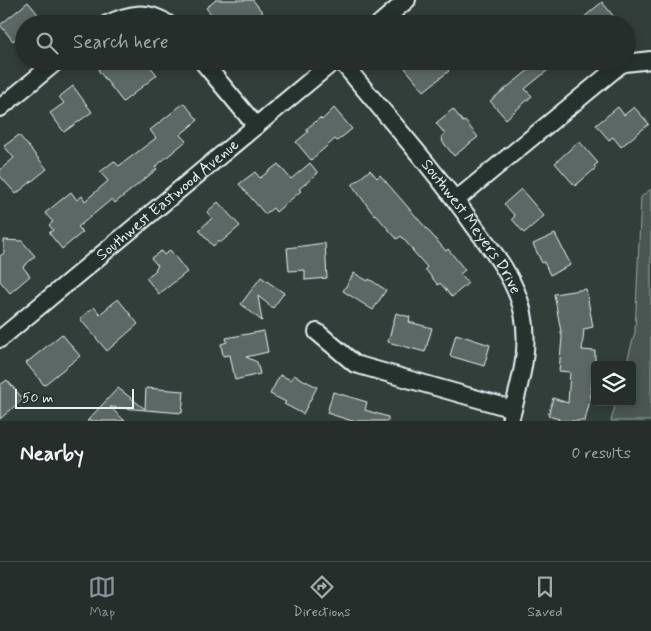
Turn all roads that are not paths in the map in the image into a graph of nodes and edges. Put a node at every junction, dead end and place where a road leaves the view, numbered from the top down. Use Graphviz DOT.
graph roads {
  1 [pos="407,0"];
  2 [pos="153,8"];
  3 [pos="132,15"];
  4 [pos="390,15"];
  5 [pos="651,60"];
  6 [pos="636,61"];
  7 [pos="46,70"];
  8 [pos="209,70"];
  9 [pos="323,70"];
  10 [pos="348,70"];
  11 [pos="614,70"];
  12 [pos="0,108"];
  13 [pos="256,126"];
  14 [pos="456,200"];
  15 [pos="317,332"];
  16 [pos="0,339"];
  17 [pos="511,415"];
  1 -- 4 [label="street"];
  2 -- 3 [label="street"];
  5 -- 6 [label="street"];
  7 -- 12 [label="street"];
  8 -- 13 [label="street"];
  9 -- 13 [label="street, Southwest Eastwood Avenue"];
  10 -- 14 [label="street, Southwest Meyers Drive"];
  11 -- 14 [label="street"];
  13 -- 16 [label="street, Southwest Eastwood Avenue"];
  14 -- 17 [label="street, Southwest Meyers Drive"];
  15 -- 17 [label="street"];
}
